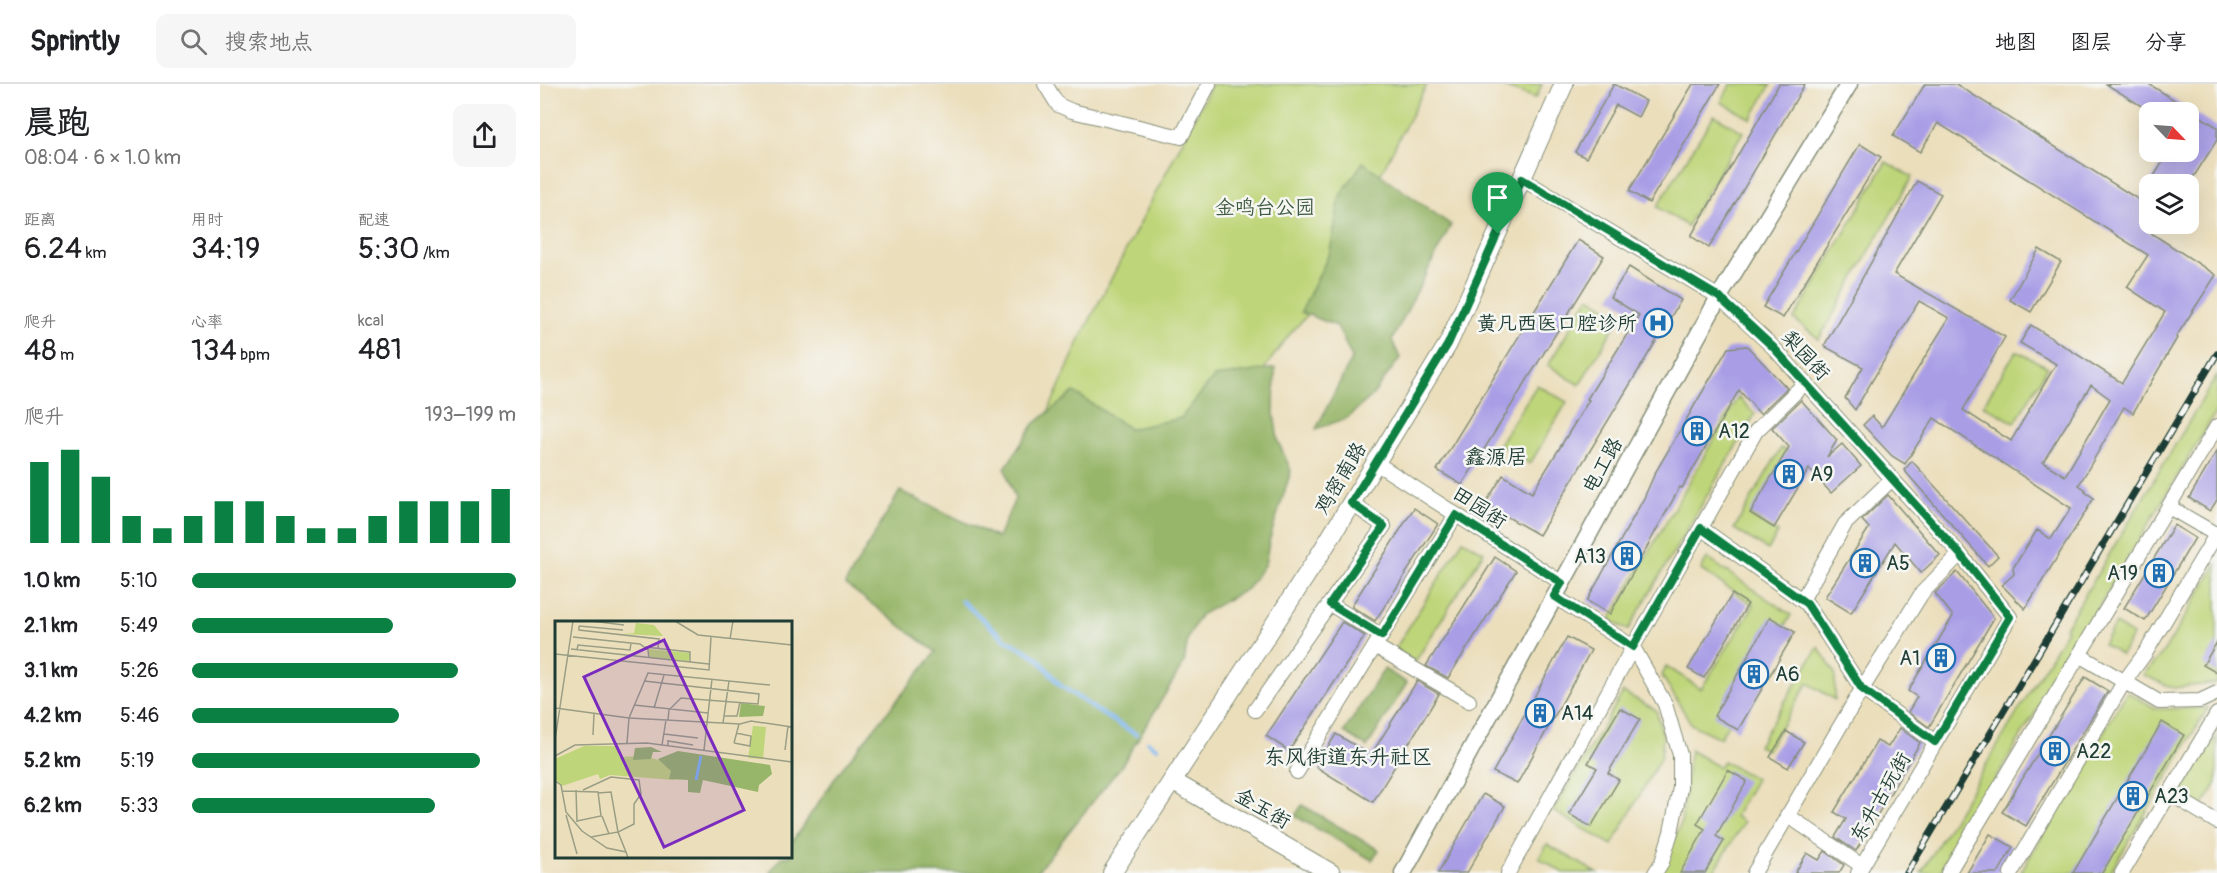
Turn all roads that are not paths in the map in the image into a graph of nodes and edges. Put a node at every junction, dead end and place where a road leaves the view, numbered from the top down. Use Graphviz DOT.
graph roads {
  1 [pos="1045,84"];
  2 [pos="1209,84"];
  3 [pos="1564,84"];
  4 [pos="1849,84"];
  5 [pos="1522,179"];
  6 [pos="1719,297"];
  7 [pos="1805,383"];
  8 [pos="2217,426"];
  9 [pos="1376,463"];
  10 [pos="1892,479"];
  11 [pos="1351,503"];
  12 [pos="2169,507"];
  13 [pos="1456,515"];
  14 [pos="1701,528"];
  15 [pos="2217,534"];
  16 [pos="1960,554"];
  17 [pos="1558,590"];
  18 [pos="1802,600"];
  19 [pos="1330,604"];
  20 [pos="2010,617"];
  21 [pos="1378,641"];
  22 [pos="1633,647"];
  23 [pos="2079,655"];
  24 [pos="2124,682"];
  25 [pos="1862,689"];
  26 [pos="2217,693"];
  27 [pos="1468,701"];
  28 [pos="1255,710"];
  29 [pos="2217,714"];
  30 [pos="1935,742"];
  31 [pos="1297,772"];
  32 [pos="1172,781"];
  33 [pos="2169,793"];
  34 [pos="1788,815"];
  35 [pos="2217,822"];
  36 [pos="1860,870"];
  37 [pos="1112,873"];
  38 [pos="1331,873"];
  39 [pos="1403,873"];
  40 [pos="1508,873"];
  41 [pos="1655,873"];
  42 [pos="1754,873"];
  43 [pos="1948,873"];
  44 [pos="2010,873"];
  45 [pos="2122,873"];
  1 -- 2 [label="street"];
  3 -- 5 [label="main road, 鸡密南路"];
  4 -- 6 [label="street, 电工路"];
  5 -- 6 [label="street, 梨园街"];
  5 -- 9 [label="main road, 鸡密南路"];
  6 -- 7 [label="street, 梨园街"];
  6 -- 17 [label="street, 电工路"];
  7 -- 10 [label="street, 梨园街"];
  7 -- 14 [label="street"];
  8 -- 12 [label="street"];
  9 -- 11 [label="main road, 鸡密南路"];
  9 -- 13 [label="street, 田园街"];
  10 -- 16 [label="street, 梨园街"];
  10 -- 18 [label="street"];
  11 -- 19 [label="street"];
  11 -- 32 [label="main road, 鸡密南路"];
  12 -- 15 [label="street"];
  12 -- 23 [label="street"];
  13 -- 17 [label="street, 田园街"];
  13 -- 21 [label="street"];
  14 -- 18 [label="street"];
  14 -- 22 [label="street"];
  15 -- 24 [label="street"];
  16 -- 20 [label="street, 梨园街"];
  16 -- 25 [label="street"];
  17 -- 22 [label="street, 田园街"];
  17 -- 39 [label="street, 电工路"];
  18 -- 25 [label="street"];
  19 -- 21 [label="street"];
  19 -- 28 [label="street"];
  20 -- 30 [label="street, 东升古玩街"];
  21 -- 27 [label="street"];
  21 -- 31 [label="street"];
  22 -- 40 [label="street"];
  22 -- 41 [label="street"];
  23 -- 24 [label="street"];
  23 -- 43 [label="street"];
  24 -- 26 [label="street"];
  24 -- 44 [label="street"];
  25 -- 30 [label="street"];
  25 -- 34 [label="street"];
  29 -- 33 [label="street"];
  30 -- 36 [label="street, 东升古玩街"];
  32 -- 37 [label="main road, 鸡密南路"];
  32 -- 38 [label="main road, 金玉街"];
  33 -- 35 [label="street"];
  33 -- 45 [label="street"];
  34 -- 36 [label="street"];
  34 -- 42 [label="street"];
}
